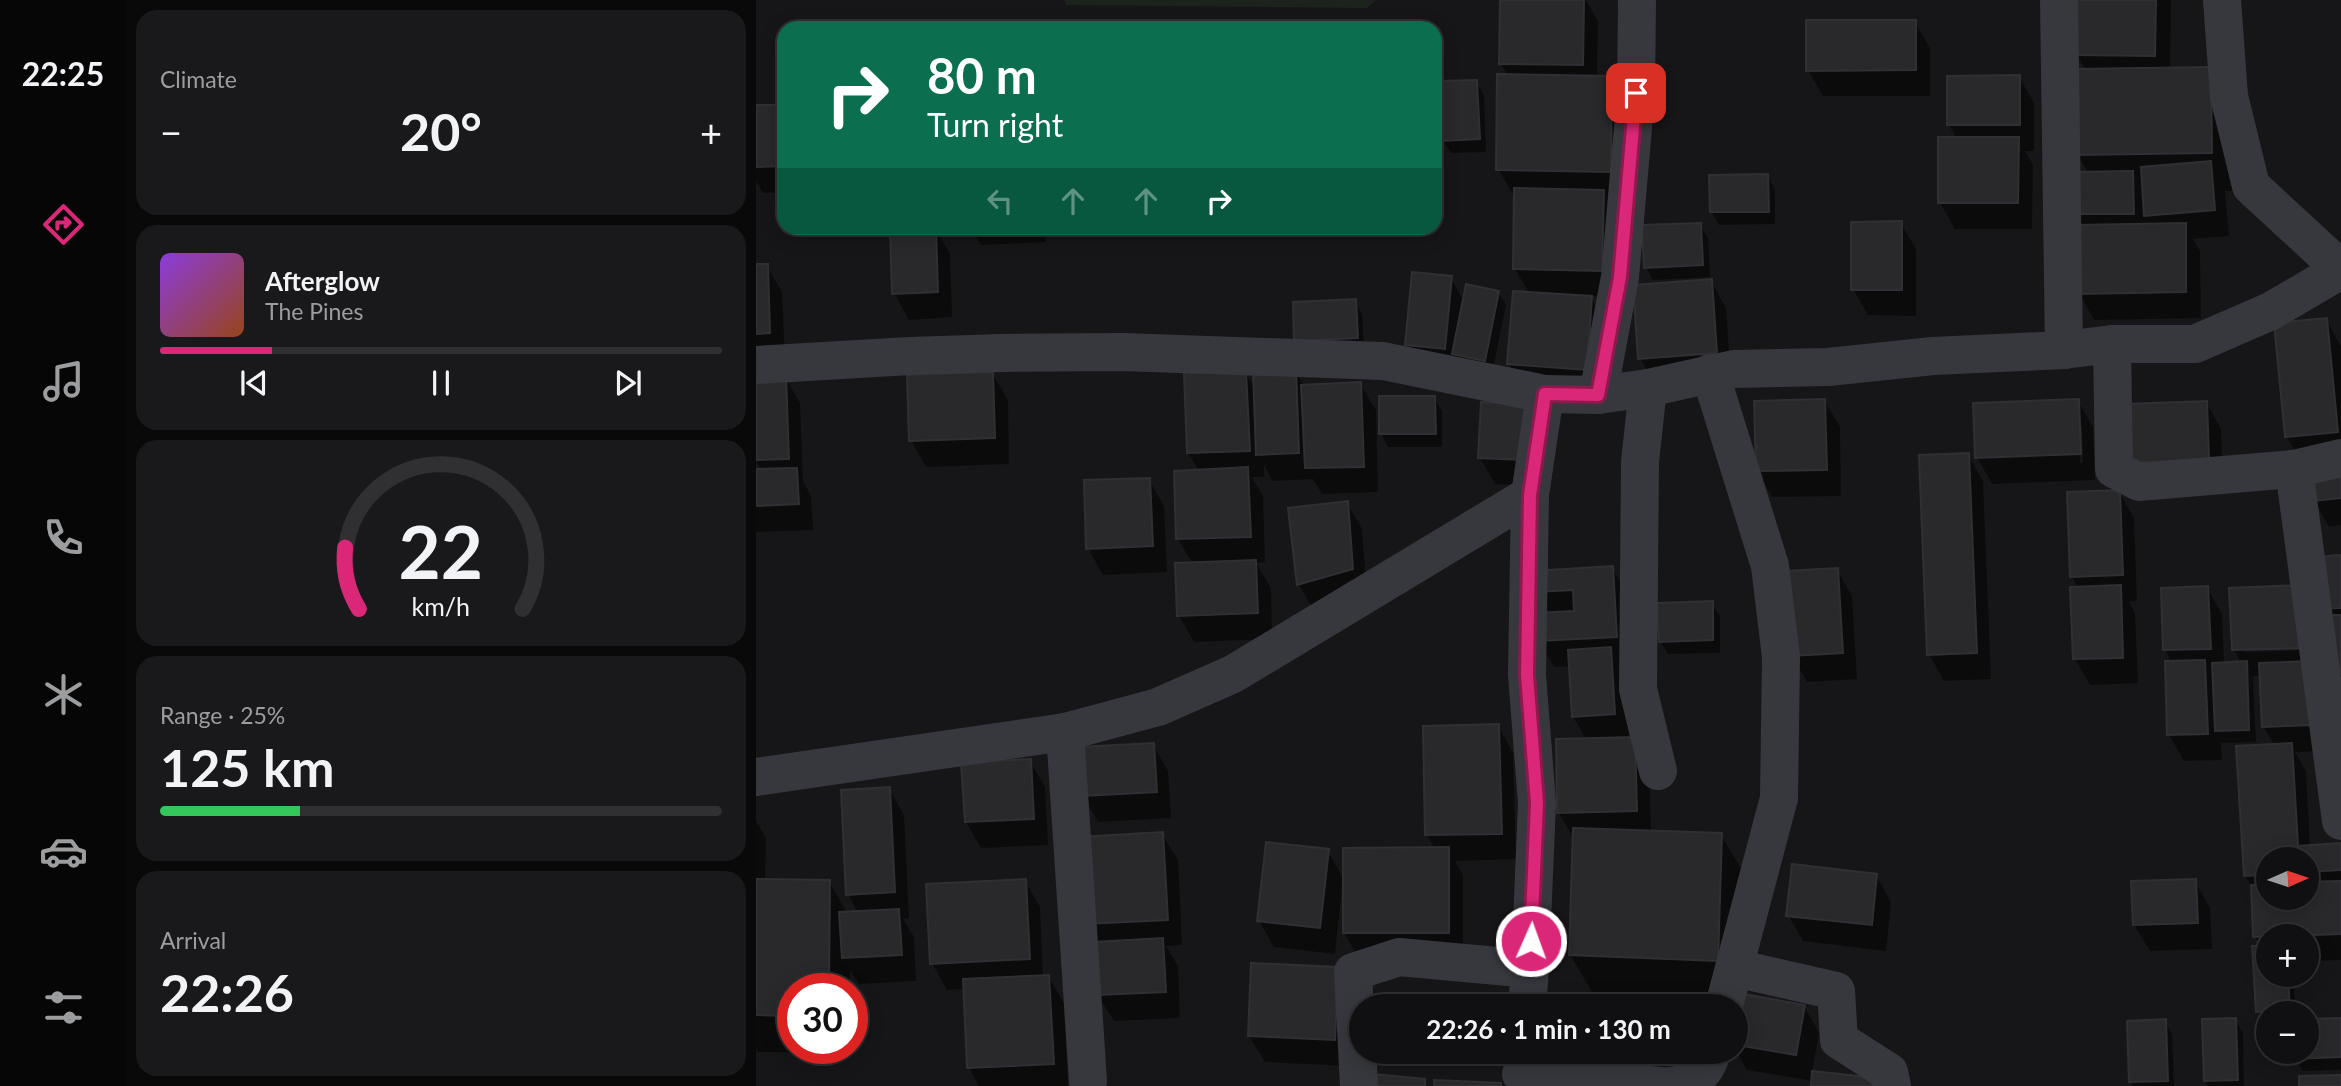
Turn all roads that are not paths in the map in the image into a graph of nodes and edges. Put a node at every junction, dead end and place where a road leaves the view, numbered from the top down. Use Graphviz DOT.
graph roads {
  1 [pos="1637,0"];
  2 [pos="2059,0"];
  3 [pos="2222,0"];
  4 [pos="2341,270"];
  5 [pos="2112,344"];
  6 [pos="2064,350"];
  7 [pos="756,365"];
  8 [pos="1710,373"];
  9 [pos="1648,388"];
  10 [pos="1545,394"];
  11 [pos="1598,395"];
  12 [pos="2341,458"];
  13 [pos="2294,469"];
  14 [pos="1530,495"];
  15 [pos="1065,732"];
  16 [pos="1658,771"];
  17 [pos="756,777"];
  18 [pos="2341,821"];
  19 [pos="1735,968"];
  20 [pos="1530,969"];
  21 [pos="1528,994"];
  22 [pos="1727,994"];
  23 [pos="1707,1064"];
  24 [pos="1521,1070"];
  25 [pos="1088,1081"];
  26 [pos="1359,1086"];
  27 [pos="1661,1086"];
  28 [pos="1670,1086"];
  29 [pos="1892,1086"];
  1 -- 11 [label="street"];
  2 -- 6 [label="street"];
  3 -- 4 [label="street"];
  4 -- 5 [label="street"];
  5 -- 6 [label="street"];
  5 -- 13 [label="street"];
  6 -- 8 [label="street"];
  7 -- 10 [label="street"];
  8 -- 9 [label="street"];
  8 -- 19 [label="street"];
  9 -- 11 [label="street"];
  9 -- 16 [label="street"];
  10 -- 11 [label="street"];
  10 -- 14 [label="street"];
  12 -- 13 [label="street"];
  13 -- 18 [label="street"];
  14 -- 15 [label="street"];
  14 -- 20 [label="street"];
  15 -- 17 [label="street"];
  15 -- 25 [label="street"];
  19 -- 22 [label="street"];
  19 -- 29 [label="street"];
  20 -- 21 [label="street"];
  20 -- 26 [label="street"];
  23 -- 28 [label="street"];
  24 -- 27 [label="street"];
}
